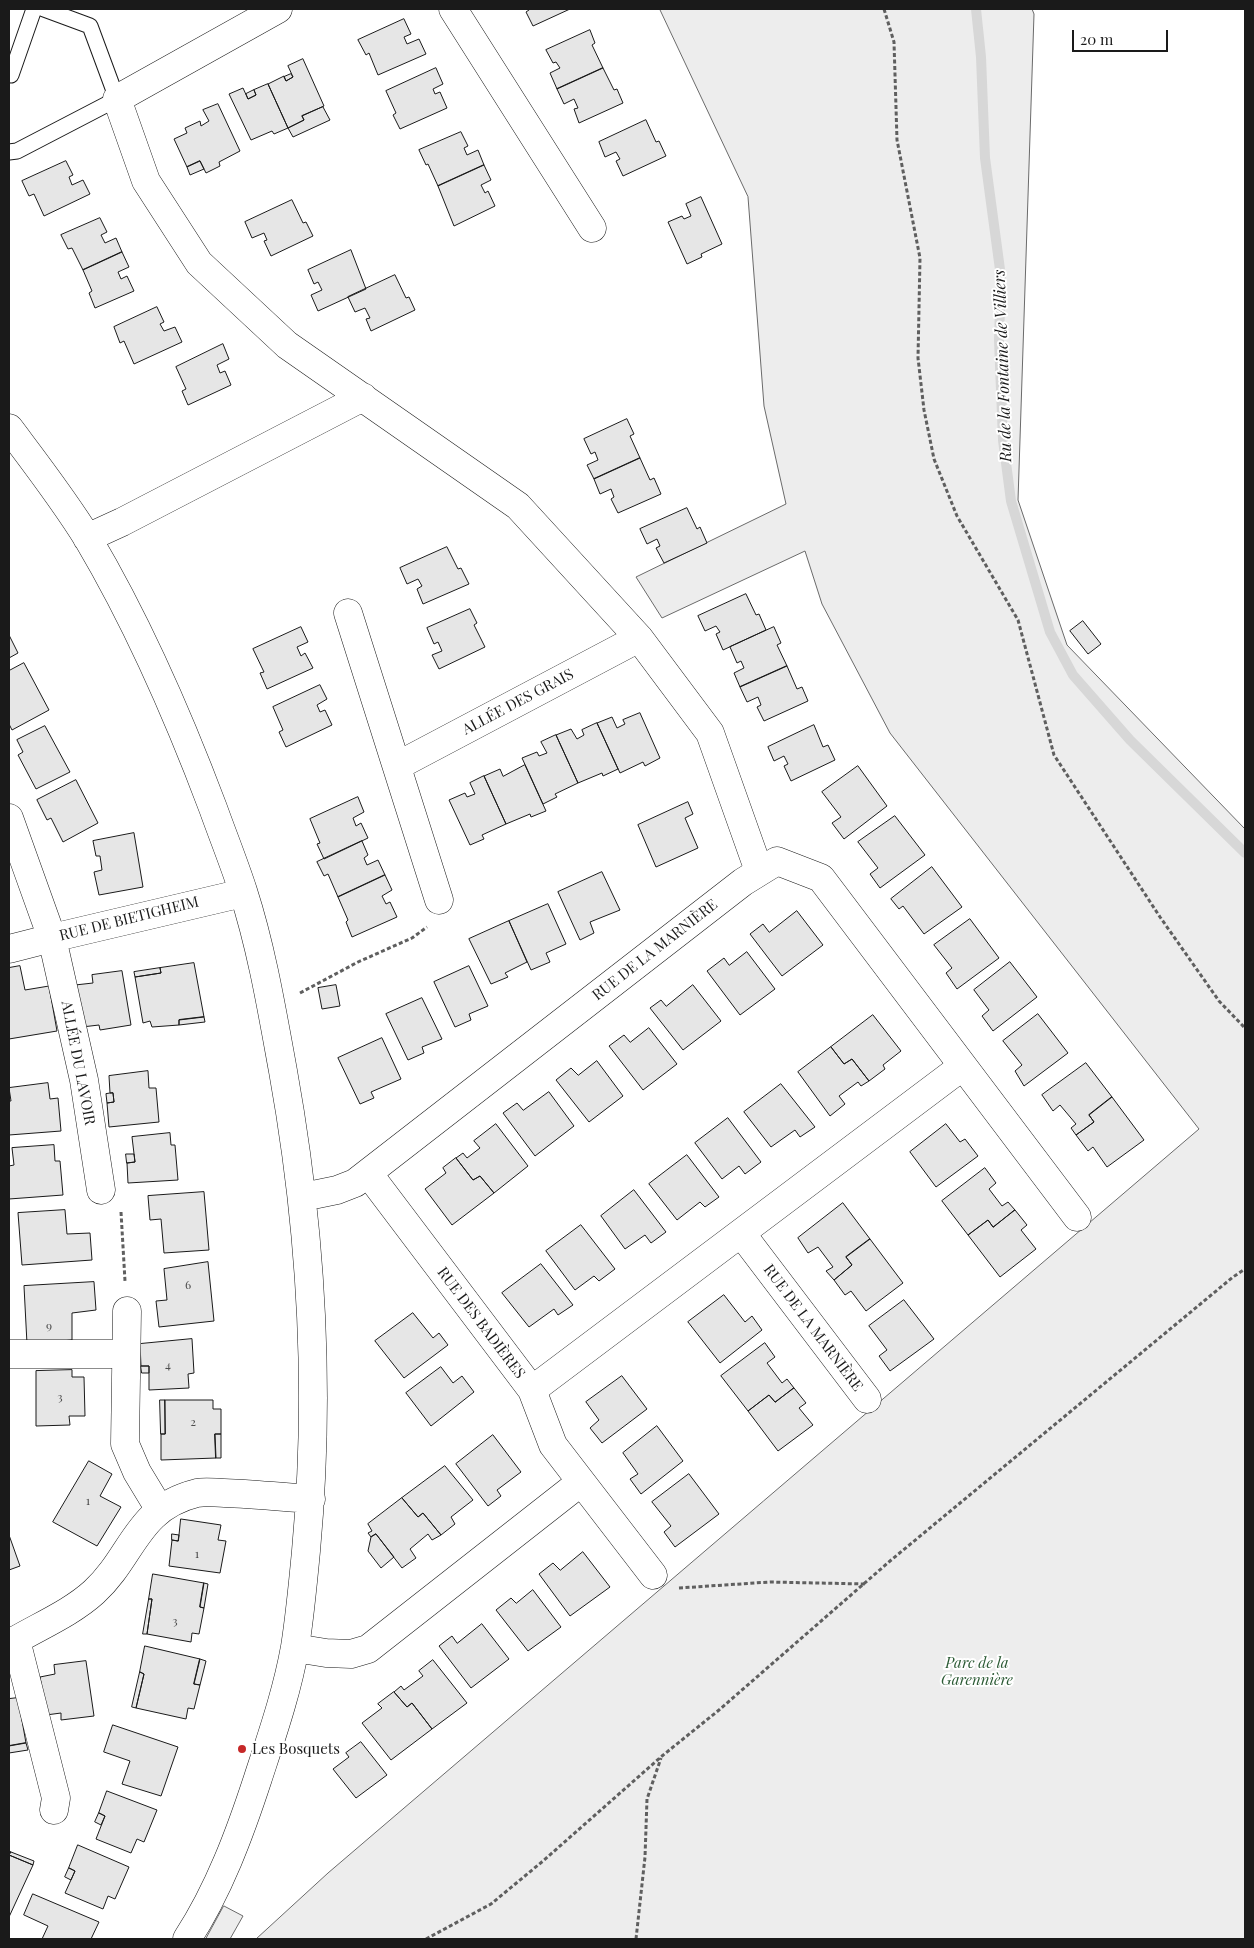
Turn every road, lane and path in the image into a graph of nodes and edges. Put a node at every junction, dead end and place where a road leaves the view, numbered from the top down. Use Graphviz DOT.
graph roads {
  1 [pos="34,9"];
  2 [pos="44,9"];
  3 [pos="278,9"];
  4 [pos="453,9"];
  5 [pos="884,9"];
  6 [pos="11,75"];
  7 [pos="117,99"];
  8 [pos="9,152"];
  9 [pos="592,228"];
  10 [pos="363,397"];
  11 [pos="9,428"];
  12 [pos="87,538"];
  13 [pos="348,613"];
  14 [pos="639,638"];
  15 [pos="397,766"];
  16 [pos="9,818"];
  17 [pos="759,871"];
  18 [pos="244,893"];
  19 [pos="439,900"];
  20 [pos="52,938"];
  21 [pos="9,949"];
  22 [pos="270,1001"];
  23 [pos="1245,1028"];
  24 [pos="963,1066"];
  25 [pos="368,1173"];
  26 [pos="101,1190"];
  27 [pos="303,1197"];
  28 [pos="1077,1216"];
  29 [pos="741,1233"];
  30 [pos="1245,1269"];
  31 [pos="127,1311"];
  32 [pos="9,1354"];
  33 [pos="126,1354"];
  34 [pos="532,1390"];
  35 [pos="867,1398"];
  36 [pos="581,1482"];
  37 [pos="311,1499"];
  38 [pos="160,1510"];
  39 [pos="653,1575"];
  40 [pos="865,1584"];
  41 [pos="12,1641"];
  42 [pos="295,1648"];
  43 [pos="662,1756"];
  44 [pos="54,1810"];
  45 [pos="187,1939"];
  46 [pos="426,1939"];
  47 [pos="636,1939"];
  1 -- 6 [label="lane"];
  2 -- 7 [label="lane"];
  3 -- 7 [label="street"];
  4 -- 9 [label="street"];
  5 -- 23 [label="path"];
  7 -- 8 [label="lane"];
  7 -- 10 [label="street"];
  10 -- 12 [label="street"];
  10 -- 14 [label="street"];
  11 -- 12 [label="street"];
  12 -- 18 [label="street"];
  13 -- 15 [label="street"];
  14 -- 15 [label="street, ALLÉE DES GRAIS"];
  14 -- 17 [label="street"];
  15 -- 19 [label="street"];
  16 -- 20 [label="street, RUE DE BIETIGHEIM"];
  17 -- 24 [label="street, RUE DE LA MARNIÈRE"];
  17 -- 25 [label="street, RUE DE LA MARNIÈRE"];
  18 -- 20 [label="street, RUE DE BIETIGHEIM"];
  18 -- 22 [label="street"];
  19 -- 22 [label="path"];
  20 -- 21 [label="street"];
  20 -- 26 [label="street, ALLÉE DU LAVOIR"];
  22 -- 27 [label="street"];
  24 -- 28 [label="street, RUE DE LA MARNIÈRE"];
  24 -- 29 [label="street"];
  25 -- 27 [label="street, RUE DE LA MARNIÈRE"];
  25 -- 34 [label="street, RUE DES BADIÈRES"];
  26 -- 31 [label="path"];
  27 -- 37 [label="street"];
  29 -- 34 [label="street"];
  29 -- 35 [label="street, RUE DE LA MARNIÈRE"];
  30 -- 40 [label="path"];
  31 -- 33 [label="street"];
  32 -- 33 [label="street"];
  33 -- 38 [label="street"];
  34 -- 36 [label="street, RUE DES BADIÈRES"];
  36 -- 39 [label="street, RUE DES BADIÈRES"];
  36 -- 42 [label="street"];
  37 -- 38 [label="street"];
  37 -- 42 [label="street"];
  38 -- 41 [label="street"];
  39 -- 40 [label="path"];
  40 -- 43 [label="path"];
  41 -- 44 [label="street"];
  42 -- 45 [label="street"];
  43 -- 46 [label="path"];
  43 -- 47 [label="path"];
}
